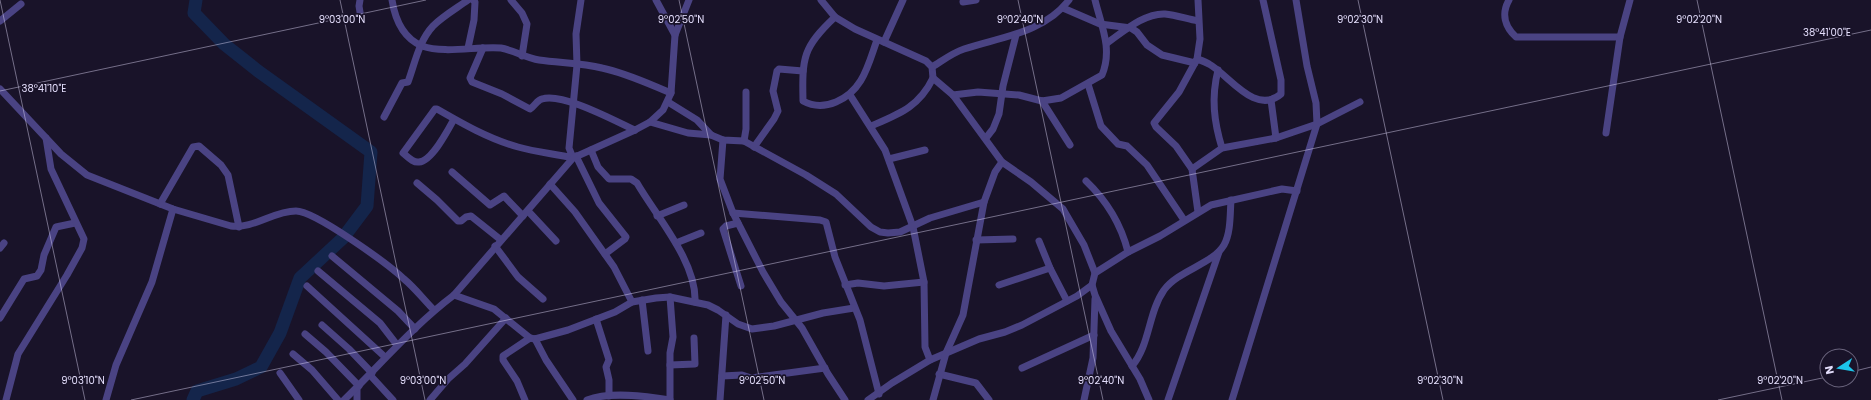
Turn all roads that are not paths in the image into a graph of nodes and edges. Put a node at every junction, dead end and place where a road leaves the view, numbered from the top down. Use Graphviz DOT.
graph roads {
  1 [pos="360,0"];
  2 [pos="392,0"];
  3 [pos="468,0"];
  4 [pos="473,0"];
  5 [pos="511,0"];
  6 [pos="581,0"];
  7 [pos="656,0"];
  8 [pos="689,0"];
  9 [pos="821,0"];
  10 [pos="903,0"];
  11 [pos="976,0"];
  12 [pos="1069,0"];
  13 [pos="1095,0"];
  14 [pos="1198,0"];
  15 [pos="1263,0"];
  16 [pos="1296,0"];
  17 [pos="1509,0"];
  18 [pos="1630,0"];
  19 [pos="963,2"];
  20 [pos="21,4"];
  21 [pos="1063,8"];
  22 [pos="835,17"];
  23 [pos="361,18"];
  24 [pos="0,21"];
  25 [pos="1198,22"];
  26 [pos="1100,24"];
  27 [pos="1131,28"];
  28 [pos="675,35"];
  29 [pos="1016,35"];
  30 [pos="1620,37"];
  31 [pos="880,41"];
  32 [pos="1107,43"];
  33 [pos="421,45"];
  34 [pos="468,48"];
  35 [pos="483,48"];
  36 [pos="522,56"];
  37 [pos="1196,61"];
  38 [pos="577,65"];
  39 [pos="932,67"];
  40 [pos="1218,70"];
  41 [pos="803,71"];
  42 [pos="933,78"];
  43 [pos="1088,84"];
  44 [pos="0,89"];
  45 [pos="746,92"];
  46 [pos="671,93"];
  47 [pos="1002,94"];
  48 [pos="850,95"];
  49 [pos="953,95"];
  50 [pos="2,97"];
  51 [pos="1271,100"];
  52 [pos="1042,101"];
  53 [pos="668,102"];
  54 [pos="1360,102"];
  55 [pos="574,103"];
  56 [pos="384,117"];
  57 [pos="454,119"];
  58 [pos="650,122"];
  59 [pos="1317,124"];
  60 [pos="871,126"];
  61 [pos="635,130"];
  62 [pos="1606,133"];
  63 [pos="711,135"];
  64 [pos="46,138"];
  65 [pos="986,138"];
  66 [pos="1276,138"];
  67 [pos="723,140"];
  68 [pos="744,141"];
  69 [pos="1070,146"];
  70 [pos="754,147"];
  71 [pos="1222,148"];
  72 [pos="591,150"];
  73 [pos="925,150"];
  74 [pos="575,157"];
  75 [pos="889,159"];
  76 [pos="1002,162"];
  77 [pos="1192,169"];
  78 [pos="452,172"];
  79 [pos="1086,182"];
  80 [pos="417,183"];
  81 [pos="550,184"];
  82 [pos="1297,191"];
  83 [pos="1231,200"];
  84 [pos="984,202"];
  85 [pos="160,204"];
  86 [pos="684,205"];
  87 [pos="173,209"];
  88 [pos="1198,212"];
  89 [pos="733,213"];
  90 [pos="525,214"];
  91 [pos="657,216"];
  92 [pos="1184,220"];
  93 [pos="75,223"];
  94 [pos="738,223"];
  95 [pos="239,227"];
  96 [pos="913,227"];
  97 [pos="701,233"];
  98 [pos="1013,238"];
  99 [pos="976,240"];
  100 [pos="556,241"];
  101 [pos="1040,241"];
  102 [pos="498,243"];
  103 [pos="676,244"];
  104 [pos="1128,252"];
  105 [pos="1219,252"];
  106 [pos="605,254"];
  107 [pos="332,256"];
  108 [pos="1050,268"];
  109 [pos="318,271"];
  110 [pos="1095,273"];
  111 [pos="924,282"];
  112 [pos="845,285"];
  113 [pos="999,285"];
  114 [pos="1092,285"];
  115 [pos="307,286"];
  116 [pos="741,286"];
  117 [pos="454,295"];
  118 [pos="1095,295"];
  119 [pos="670,297"];
  120 [pos="543,299"];
  121 [pos="642,300"];
  122 [pos="1067,301"];
  123 [pos="632,302"];
  124 [pos="695,302"];
  125 [pos="854,308"];
  126 [pos="434,310"];
  127 [pos="726,315"];
  128 [pos="0,318"];
  129 [pos="506,318"];
  130 [pos="596,319"];
  131 [pos="797,320"];
  132 [pos="322,325"];
  133 [pos="415,328"];
  134 [pos="306,334"];
  135 [pos="1094,335"];
  136 [pos="694,338"];
  137 [pos="532,339"];
  138 [pos="397,344"];
  139 [pos="648,351"];
  140 [pos="946,353"];
  141 [pos="294,354"];
  142 [pos="385,357"];
  143 [pos="930,360"];
  144 [pos="670,365"];
  145 [pos="1132,366"];
  146 [pos="825,368"];
  147 [pos="1022,368"];
  148 [pos="280,373"];
  149 [pos="371,374"];
  150 [pos="939,374"];
  151 [pos="722,376"];
  152 [pos="358,387"];
  153 [pos="879,394"];
  154 [pos="609,396"];
  155 [pos="6,400"];
  156 [pos="106,400"];
  157 [pos="300,400"];
  158 [pos="338,400"];
  159 [pos="344,400"];
  160 [pos="358,400"];
  161 [pos="393,400"];
  162 [pos="430,400"];
  163 [pos="525,400"];
  164 [pos="573,400"];
  165 [pos="587,400"];
  166 [pos="670,400"];
  167 [pos="720,400"];
  168 [pos="845,400"];
  169 [pos="868,400"];
  170 [pos="933,400"];
  171 [pos="989,400"];
  172 [pos="1084,400"];
  173 [pos="1150,400"];
  174 [pos="1168,400"];
  175 [pos="1232,400"];
  1 -- 23 [label="street"];
  2 -- 33 [label="street"];
  3 -- 33 [label="street"];
  4 -- 34 [label="street"];
  5 -- 36 [label="street"];
  6 -- 38 [label="street"];
  7 -- 28 [label="street"];
  8 -- 28 [label="street"];
  9 -- 22 [label="street"];
  10 -- 31 [label="street"];
  11 -- 19 [label="street"];
  12 -- 21 [label="street"];
  13 -- 26 [label="street"];
  14 -- 25 [label="street"];
  15 -- 51 [label="street"];
  16 -- 59 [label="street"];
  17 -- 30 [label="street"];
  18 -- 30 [label="street"];
  20 -- 24 [label="street"];
  21 -- 26 [label="street"];
  21 -- 29 [label="street"];
  22 -- 31 [label="street"];
  22 -- 41 [label="street"];
  25 -- 27 [label="street"];
  25 -- 37 [label="street"];
  26 -- 27 [label="street"];
  26 -- 32 [label="street"];
  27 -- 32 [label="street"];
  27 -- 37 [label="street"];
  28 -- 46 [label="street"];
  29 -- 39 [label="street"];
  29 -- 47 [label="street"];
  30 -- 62 [label="street"];
  31 -- 39 [label="street"];
  31 -- 48 [label="street"];
  32 -- 43 [label="street"];
  33 -- 34 [label="street"];
  33 -- 56 [label="street"];
  34 -- 35 [label="street"];
  35 -- 36 [label="street"];
  35 -- 55 [label="street"];
  36 -- 38 [label="street"];
  37 -- 40 [label="street"];
  37 -- 77 [label="street"];
  38 -- 46 [label="street"];
  38 -- 55 [label="street"];
  39 -- 42 [label="street"];
  40 -- 51 [label="street"];
  40 -- 71 [label="street"];
  41 -- 48 [label="street"];
  41 -- 70 [label="street"];
  42 -- 49 [label="street"];
  42 -- 60 [label="street"];
  43 -- 52 [label="street"];
  43 -- 92 [label="street"];
  44 -- 50 [label="street"];
  45 -- 68 [label="street"];
  46 -- 53 [label="street"];
  47 -- 49 [label="street"];
  47 -- 52 [label="street"];
  47 -- 65 [label="street"];
  48 -- 60 [label="street"];
  49 -- 65 [label="street"];
  50 -- 64 [label="street"];
  51 -- 66 [label="street"];
  52 -- 69 [label="street"];
  53 -- 58 [label="street"];
  53 -- 63 [label="street"];
  54 -- 59 [label="street"];
  55 -- 61 [label="street"];
  55 -- 74 [label="street"];
  57 -- 57 [label="street"];
  57 -- 74 [label="street"];
  58 -- 61 [label="street"];
  58 -- 63 [label="street"];
  59 -- 66 [label="street"];
  59 -- 82 [label="street"];
  60 -- 75 [label="street"];
  61 -- 72 [label="street"];
  63 -- 67 [label="street"];
  64 -- 85 [label="street"];
  64 -- 93 [label="street"];
  65 -- 76 [label="street"];
  66 -- 71 [label="street"];
  67 -- 68 [label="street"];
  67 -- 89 [label="street"];
  68 -- 70 [label="street"];
  70 -- 96 [label="street"];
  71 -- 77 [label="street"];
  72 -- 74 [label="street"];
  72 -- 91 [label="street"];
  73 -- 75 [label="street"];
  74 -- 81 [label="street"];
  74 -- 106 [label="street"];
  75 -- 96 [label="street"];
  76 -- 84 [label="street"];
  76 -- 110 [label="street"];
  77 -- 88 [label="street"];
  78 -- 90 [label="street"];
  79 -- 104 [label="street"];
  80 -- 102 [label="street"];
  81 -- 90 [label="street"];
  81 -- 106 [label="street"];
  82 -- 83 [label="street"];
  82 -- 175 [label="street"];
  83 -- 88 [label="street"];
  83 -- 105 [label="street"];
  84 -- 96 [label="street"];
  84 -- 99 [label="street"];
  85 -- 87 [label="street"];
  85 -- 95 [label="street"];
  86 -- 91 [label="street"];
  87 -- 95 [label="street"];
  87 -- 156 [label="street"];
  88 -- 92 [label="street"];
  89 -- 94 [label="street"];
  89 -- 112 [label="street"];
  90 -- 100 [label="street"];
  90 -- 102 [label="street"];
  91 -- 103 [label="street"];
  92 -- 104 [label="street"];
  93 -- 128 [label="street"];
  93 -- 155 [label="street"];
  94 -- 116 [label="street"];
  94 -- 131 [label="street"];
  95 -- 126 [label="street"];
  96 -- 111 [label="street"];
  97 -- 103 [label="street"];
  98 -- 99 [label="street"];
  99 -- 140 [label="street"];
  101 -- 108 [label="street"];
  102 -- 117 [label="street"];
  102 -- 120 [label="street"];
  103 -- 124 [label="street"];
  104 -- 110 [label="street"];
  105 -- 145 [label="street"];
  105 -- 174 [label="street"];
  106 -- 123 [label="street"];
  107 -- 133 [label="street"];
  108 -- 113 [label="street"];
  108 -- 122 [label="street"];
  109 -- 138 [label="street"];
  110 -- 114 [label="street"];
  111 -- 112 [label="street"];
  111 -- 143 [label="street"];
  112 -- 125 [label="street"];
  114 -- 118 [label="street"];
  114 -- 122 [label="street"];
  115 -- 142 [label="street"];
  117 -- 126 [label="street"];
  117 -- 129 [label="street"];
  118 -- 135 [label="street"];
  118 -- 145 [label="street"];
  119 -- 121 [label="street"];
  119 -- 124 [label="street"];
  119 -- 144 [label="street"];
  121 -- 123 [label="street"];
  121 -- 139 [label="street"];
  122 -- 140 [label="street"];
  123 -- 130 [label="street"];
  124 -- 127 [label="street"];
  125 -- 131 [label="street"];
  125 -- 153 [label="street"];
  126 -- 133 [label="street"];
  127 -- 131 [label="street"];
  127 -- 151 [label="street"];
  129 -- 137 [label="street"];
  129 -- 162 [label="street"];
  130 -- 137 [label="street"];
  130 -- 154 [label="street"];
  131 -- 146 [label="street"];
  132 -- 149 [label="street"];
  133 -- 138 [label="street"];
  134 -- 152 [label="street"];
  135 -- 147 [label="street"];
  135 -- 172 [label="street"];
  136 -- 144 [label="street"];
  137 -- 163 [label="street"];
  137 -- 164 [label="street"];
  138 -- 142 [label="street"];
  140 -- 143 [label="street"];
  140 -- 150 [label="street"];
  141 -- 158 [label="street"];
  142 -- 149 [label="street"];
  143 -- 153 [label="street"];
  144 -- 166 [label="street"];
  145 -- 173 [label="street"];
  146 -- 151 [label="street"];
  146 -- 168 [label="street"];
  148 -- 157 [label="street"];
  149 -- 152 [label="street"];
  149 -- 161 [label="street"];
  150 -- 170 [label="street"];
  150 -- 171 [label="street"];
  151 -- 167 [label="street"];
  152 -- 159 [label="street"];
  152 -- 160 [label="street"];
  153 -- 169 [label="street"];
  154 -- 165 [label="street"];
  154 -- 166 [label="street"];
}
